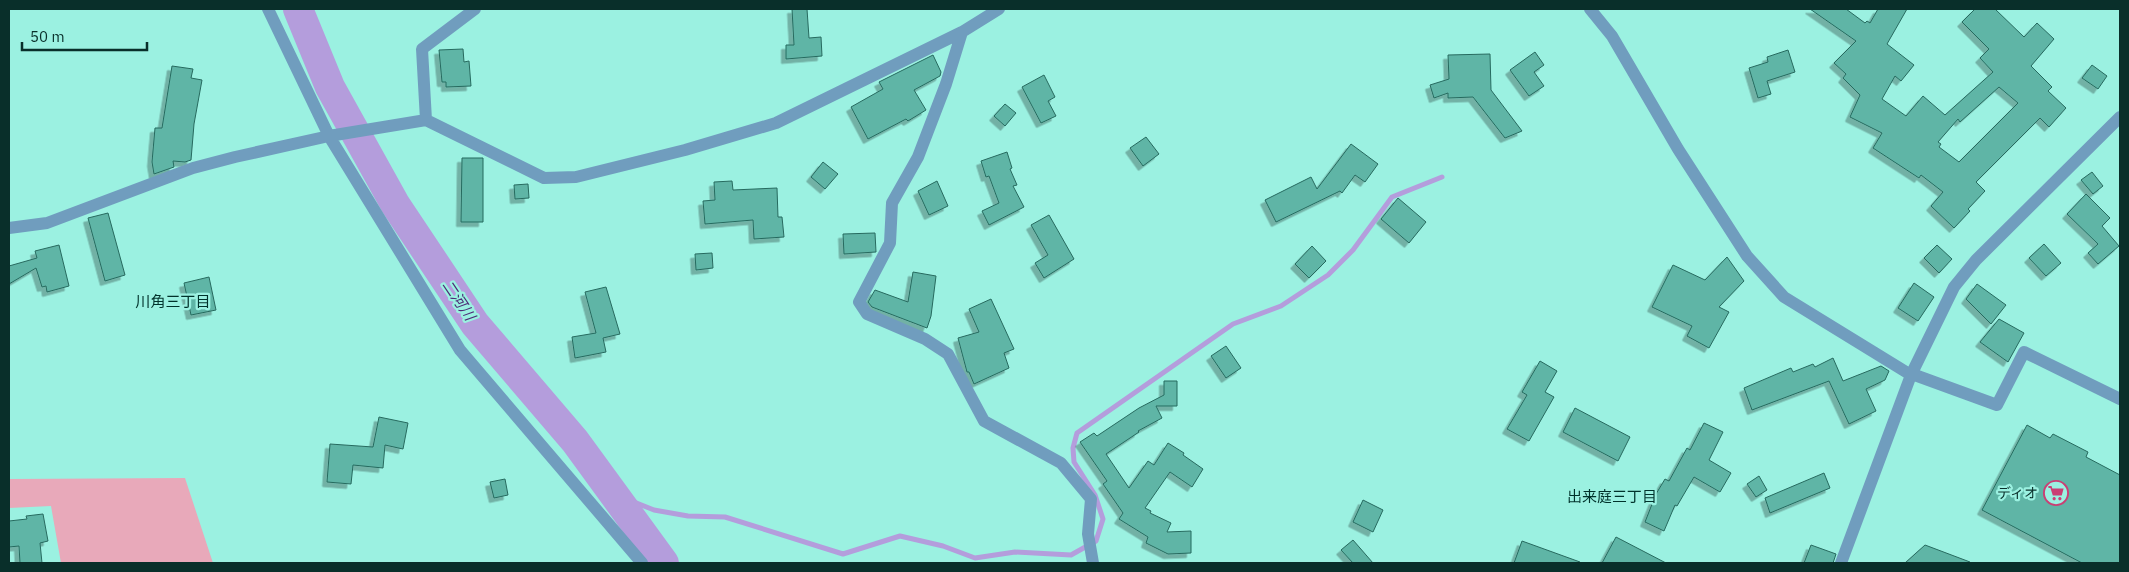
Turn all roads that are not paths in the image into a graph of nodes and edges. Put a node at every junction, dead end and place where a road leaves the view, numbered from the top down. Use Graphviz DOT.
graph roads {
  1 [pos="268,9"];
  2 [pos="475,9"];
  3 [pos="999,9"];
  4 [pos="1590,9"];
  5 [pos="962,32"];
  6 [pos="2120,116"];
  7 [pos="426,120"];
  8 [pos="334,135"];
  9 [pos="9,228"];
  10 [pos="1911,374"];
  11 [pos="2120,399"];
  12 [pos="642,563"];
  13 [pos="1093,563"];
  14 [pos="1841,563"];
  1 -- 8 [label="street"];
  2 -- 7 [label="street"];
  3 -- 5 [label="street"];
  4 -- 10 [label="street"];
  5 -- 7 [label="street"];
  5 -- 13 [label="street"];
  6 -- 10 [label="street"];
  7 -- 8 [label="street"];
  8 -- 9 [label="street"];
  8 -- 12 [label="street"];
  10 -- 11 [label="street"];
  10 -- 14 [label="street"];
}
